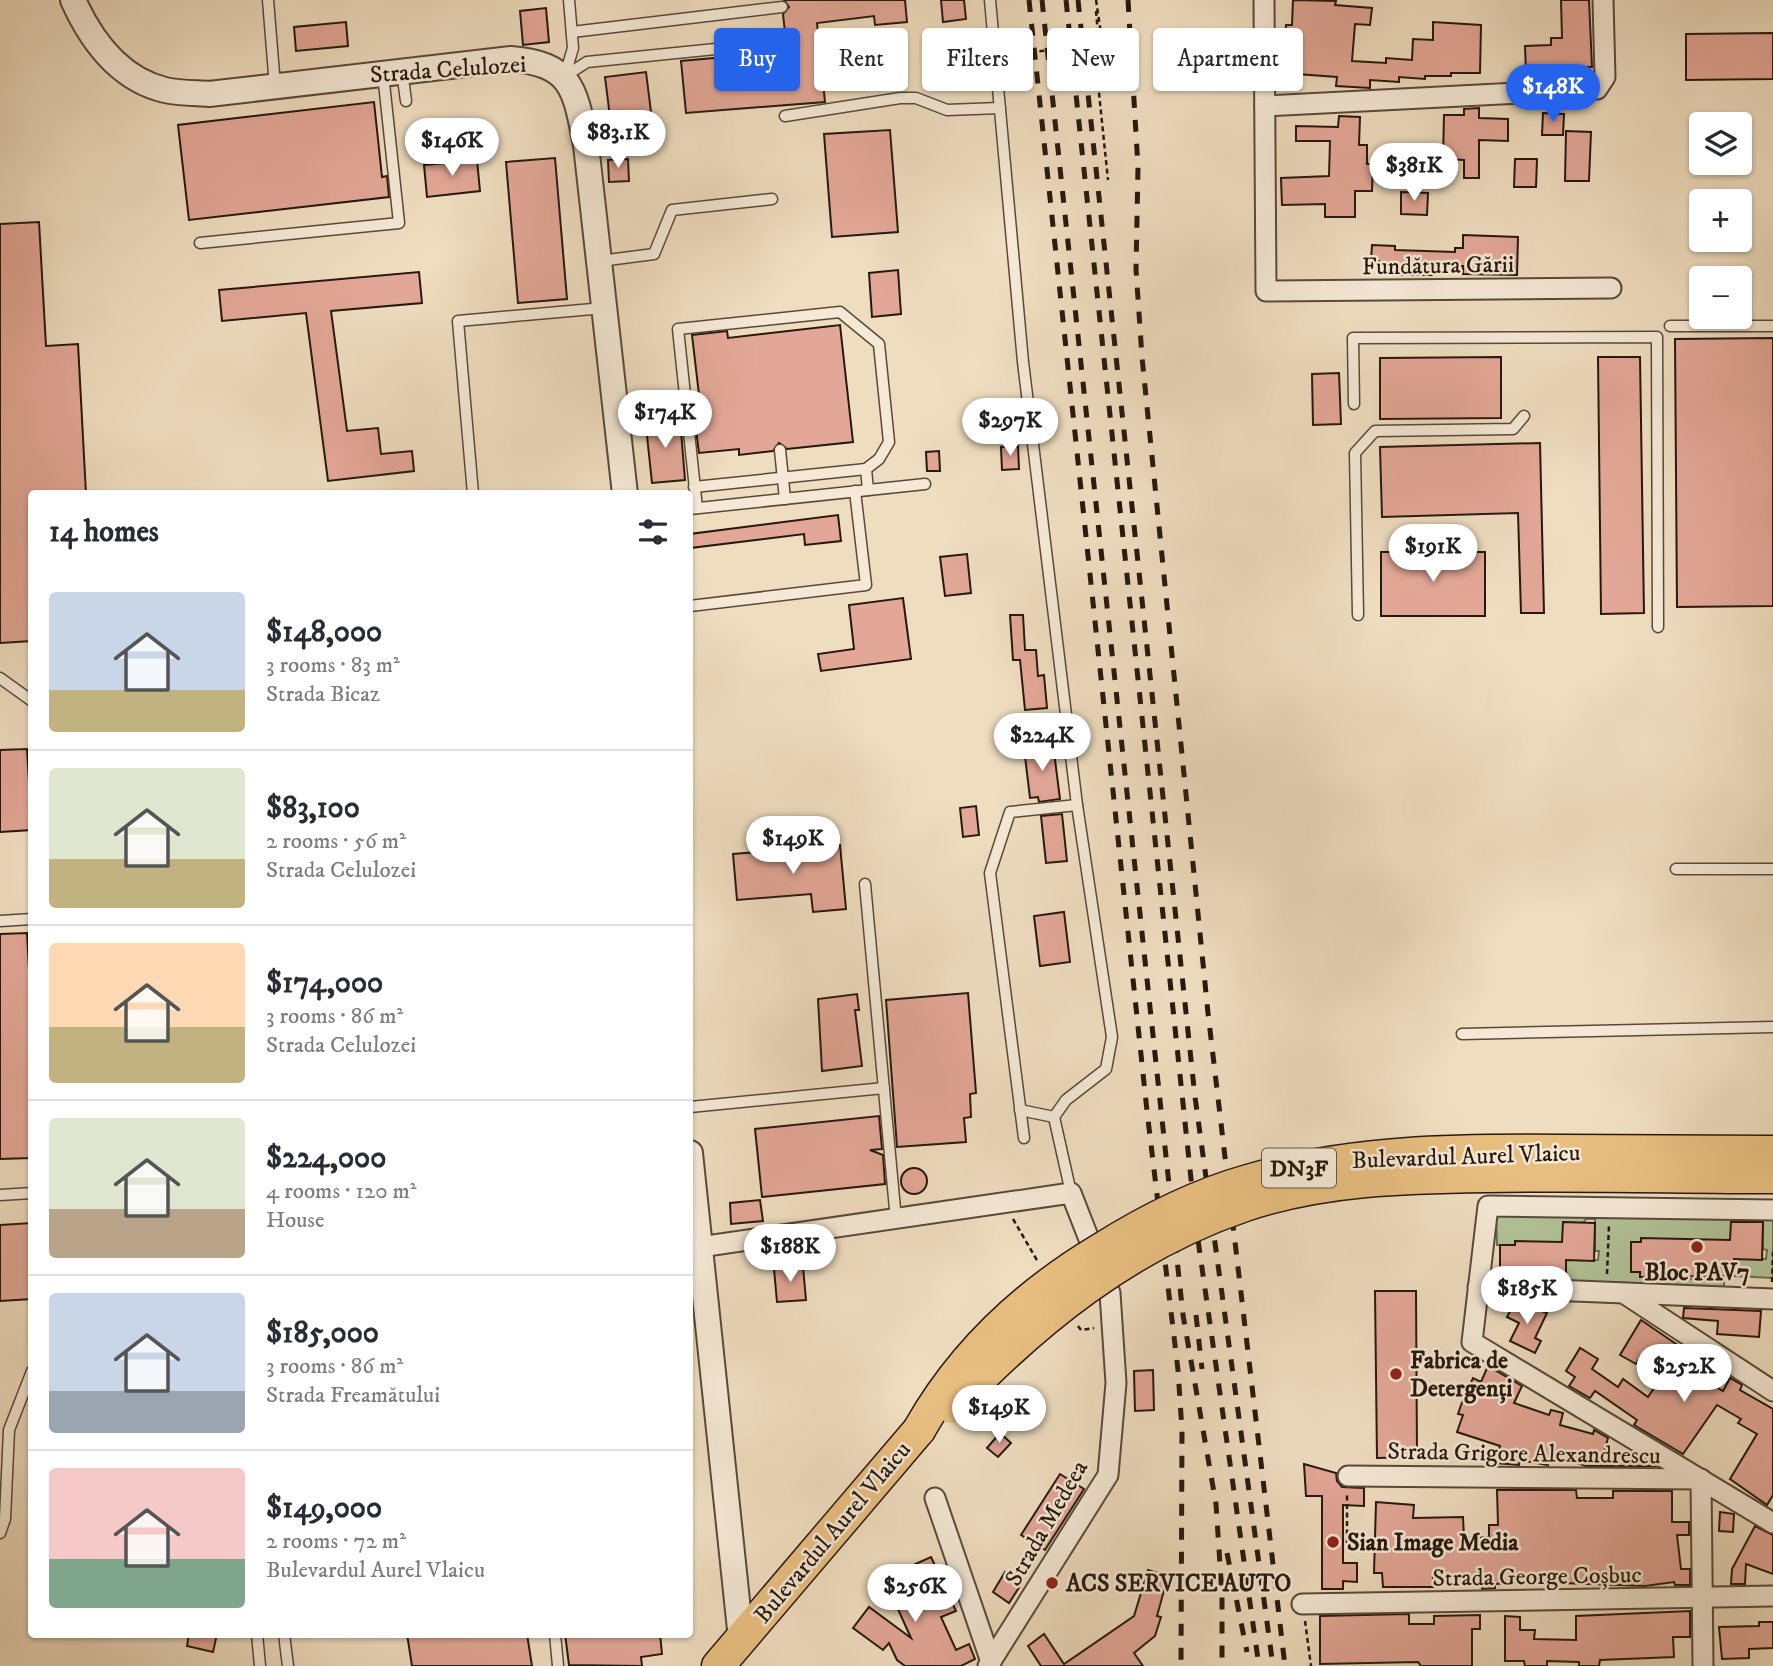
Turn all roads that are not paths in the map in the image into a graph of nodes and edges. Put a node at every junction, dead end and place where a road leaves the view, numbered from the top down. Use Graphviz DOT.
graph roads {
  1 [pos="73,0"];
  2 [pos="268,0"];
  3 [pos="569,0"];
  4 [pos="990,0"];
  5 [pos="1264,0"];
  6 [pos="1603,0"];
  7 [pos="782,7"];
  8 [pos="572,32"];
  9 [pos="714,49"];
  10 [pos="393,72"];
  11 [pos="565,76"];
  12 [pos="275,86"];
  13 [pos="406,101"];
  14 [pos="1265,106"];
  15 [pos="1000,108"];
  16 [pos="785,116"];
  17 [pos="772,198"];
  18 [pos="200,243"];
  19 [pos="599,261"];
  20 [pos="1611,288"];
  21 [pos="604,308"];
  22 [pos="1670,326"];
  23 [pos="1773,327"];
  24 [pos="1354,404"];
  25 [pos="1524,416"];
  26 [pos="780,450"];
  27 [pos="866,469"];
  28 [pos="783,478"];
  29 [pos="925,484"];
  30 [pos="694,487"];
  31 [pos="473,490"];
  32 [pos="625,490"];
  33 [pos="868,490"];
  34 [pos="855,491"];
  35 [pos="785,499"];
  36 [pos="693,509"];
  37 [pos="693,606"];
  38 [pos="1358,615"];
  39 [pos="1658,627"];
  40 [pos="0,678"];
  41 [pos="28,698"];
  42 [pos="1077,805"];
  43 [pos="1676,869"];
  44 [pos="1773,869"];
  45 [pos="865,884"];
  46 [pos="28,919"];
  47 [pos="0,921"];
  48 [pos="1773,1027"];
  49 [pos="1462,1034"];
  50 [pos="884,1088"];
  51 [pos="693,1107"];
  52 [pos="1020,1110"];
  53 [pos="1054,1117"];
  54 [pos="1024,1138"];
  55 [pos="1773,1152"];
  56 [pos="1773,1177"];
  57 [pos="693,1187"];
  58 [pos="28,1193"];
  59 [pos="1071,1193"];
  60 [pos="0,1195"];
  61 [pos="1773,1210"];
  62 [pos="897,1220"];
  63 [pos="700,1247"];
  64 [pos="696,1284"];
  65 [pos="1478,1287"];
  66 [pos="1616,1293"];
  67 [pos="1772,1299"];
  68 [pos="28,1381"];
  69 [pos="1773,1391"];
  70 [pos="919,1430"];
  71 [pos="1348,1476"];
  72 [pos="1701,1479"];
  73 [pos="935,1498"];
  74 [pos="1773,1523"];
  75 [pos="0,1533"];
  76 [pos="1773,1596"];
  77 [pos="1702,1597"];
  78 [pos="1302,1604"];
  79 [pos="257,1638"];
  80 [pos="284,1638"];
  81 [pos="555,1638"];
  82 [pos="741,1639"];
  83 [pos="990,1664"];
  84 [pos="260,1666"];
  85 [pos="288,1666"];
  86 [pos="558,1666"];
  87 [pos="718,1666"];
  88 [pos="1703,1666"];
  1 -- 12 [label="street, Strada Celulozei"];
  2 -- 12 [label="lane"];
  3 -- 8 [label="lane"];
  4 -- 15 [label="lane"];
  5 -- 14 [label="street"];
  6 -- 14 [label="street"];
  7 -- 8 [label="lane"];
  8 -- 11 [label="lane"];
  9 -- 11 [label="lane"];
  10 -- 11 [label="street, Strada Celulozei"];
  10 -- 12 [label="street, Strada Celulozei"];
  10 -- 13 [label="lane"];
  10 -- 18 [label="lane"];
  11 -- 19 [label="street"];
  14 -- 20 [label="street, Fundătura Gării"];
  15 -- 16 [label="lane"];
  15 -- 42 [label="lane"];
  17 -- 19 [label="lane"];
  19 -- 21 [label="street"];
  21 -- 31 [label="lane"];
  21 -- 32 [label="street"];
  22 -- 23 [label="lane"];
  24 -- 39 [label="lane"];
  25 -- 38 [label="lane"];
  26 -- 28 [label="lane"];
  27 -- 28 [label="lane"];
  27 -- 30 [label="lane"];
  27 -- 33 [label="lane"];
  28 -- 30 [label="lane"];
  28 -- 35 [label="lane"];
  29 -- 33 [label="lane"];
  30 -- 36 [label="lane"];
  33 -- 34 [label="lane"];
  34 -- 35 [label="lane"];
  34 -- 37 [label="lane"];
  35 -- 36 [label="lane"];
  40 -- 41 [label="lane"];
  42 -- 52 [label="lane"];
  42 -- 53 [label="lane"];
  43 -- 44 [label="lane"];
  45 -- 50 [label="lane"];
  46 -- 47 [label="lane"];
  48 -- 49 [label="lane"];
  50 -- 51 [label="lane"];
  50 -- 62 [label="lane"];
  52 -- 53 [label="lane"];
  52 -- 54 [label="lane"];
  53 -- 59 [label="lane"];
  55 -- 70 [label="main road, Bulevardul Aurel Vlaicu / DN3F, bridge"];
  56 -- 70 [label="main road, Bulevardul Aurel Vlaicu / DN3F, bridge"];
  57 -- 63 [label="street"];
  58 -- 60 [label="lane"];
  59 -- 62 [label="street"];
  59 -- 83 [label="street, Strada Medeea"];
  61 -- 65 [label="street"];
  62 -- 63 [label="street"];
  63 -- 64 [label="street"];
  64 -- 82 [label="street"];
  65 -- 66 [label="street"];
  65 -- 72 [label="street"];
  66 -- 67 [label="street"];
  66 -- 69 [label="street"];
  68 -- 75 [label="lane"];
  70 -- 82 [label="main road, Bulevardul Aurel Vlaicu / DN3F"];
  71 -- 72 [label="street, Strada Grigore Alexandrescu"];
  72 -- 74 [label="street"];
  72 -- 77 [label="street"];
  73 -- 83 [label="street"];
  76 -- 77 [label="street, Strada George Coșbuc"];
  77 -- 78 [label="street, Strada George Coșbuc"];
  77 -- 88 [label="street"];
  79 -- 84 [label="lane"];
  80 -- 85 [label="lane"];
  81 -- 86 [label="lane"];
  82 -- 87 [label="main road, Bulevardul Aurel Vlaicu"];
}
